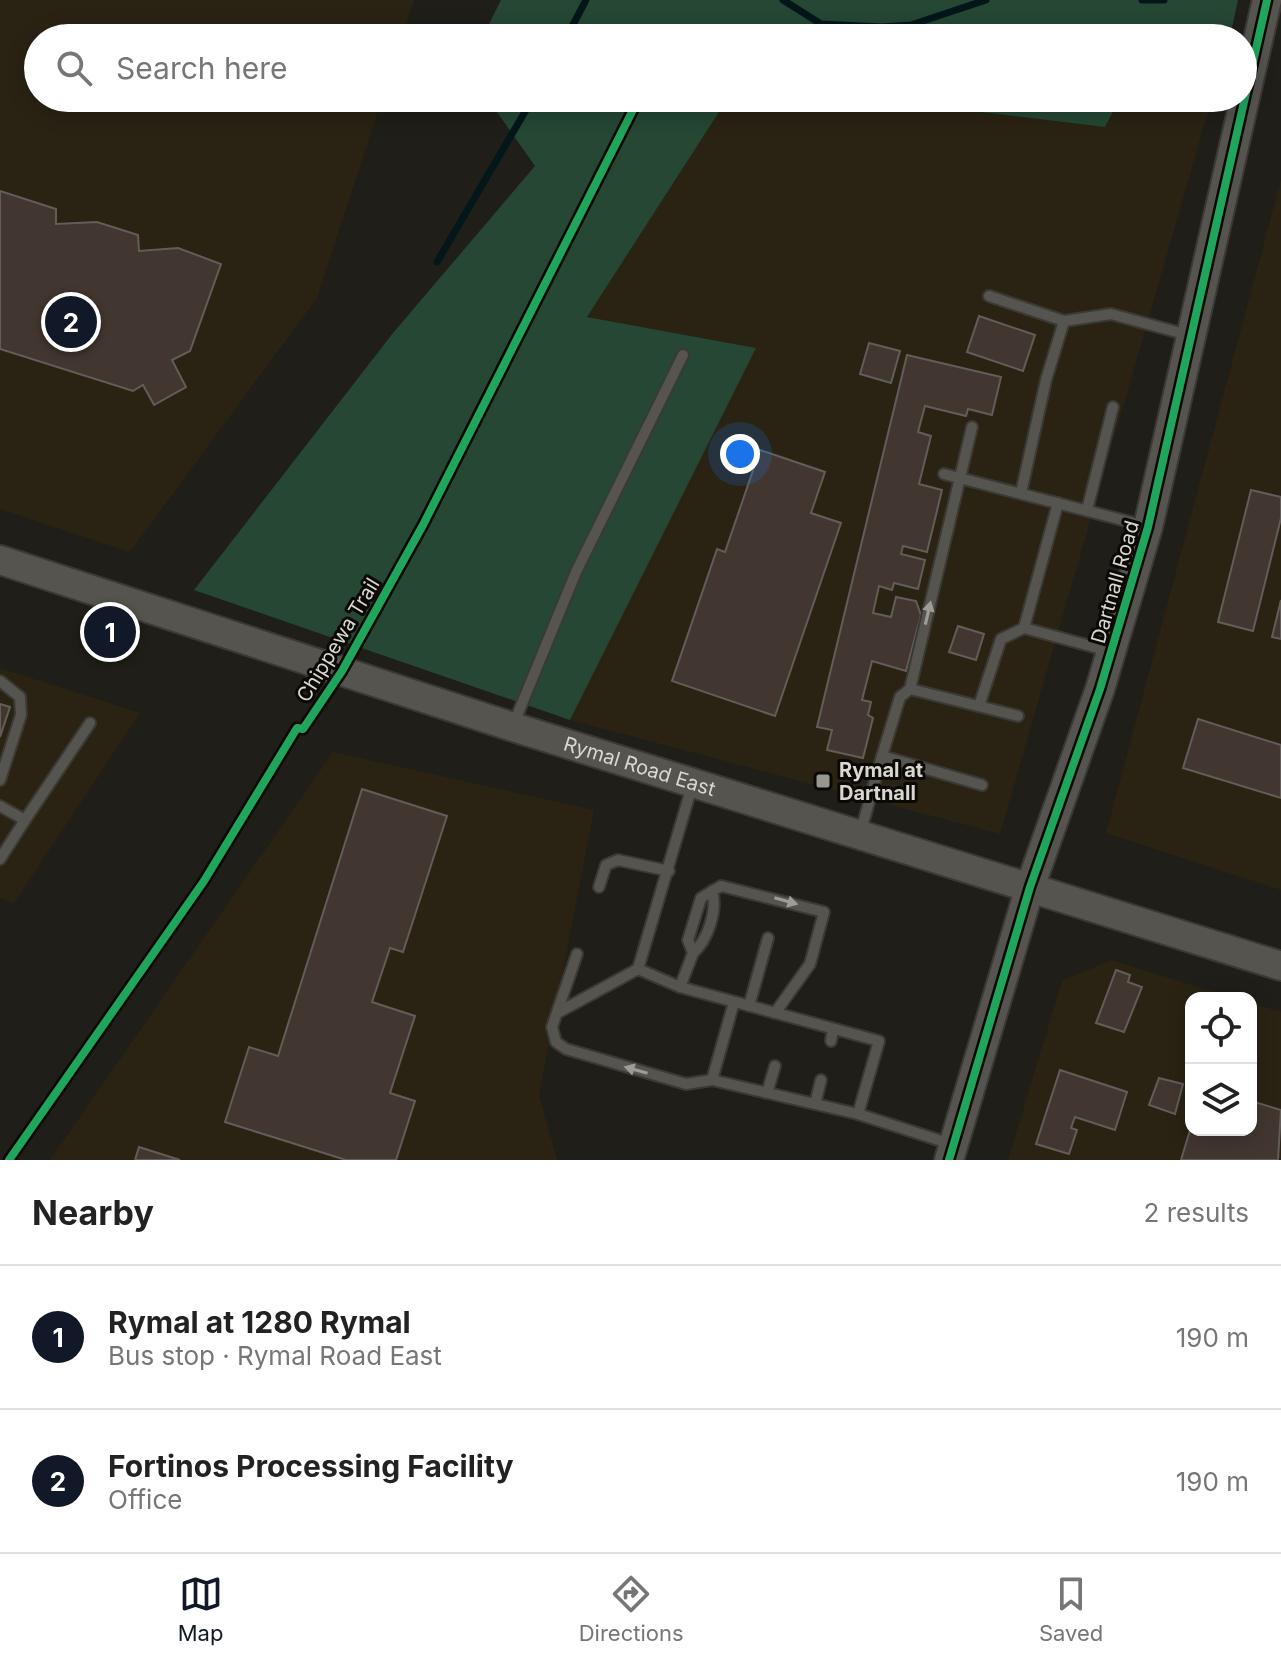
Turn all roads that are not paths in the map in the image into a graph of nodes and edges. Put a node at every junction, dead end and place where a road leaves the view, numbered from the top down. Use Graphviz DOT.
graph roads {
  1 [pos="1267,0"];
  2 [pos="1257,44"];
  3 [pos="1242,112"];
  4 [pos="989,296"];
  5 [pos="1064,321"];
  6 [pos="1191,336"];
  7 [pos="683,355"];
  8 [pos="1113,407"];
  9 [pos="972,427"];
  10 [pos="944,474"];
  11 [pos="959,477"];
  12 [pos="1021,493"];
  13 [pos="1058,503"];
  14 [pos="1087,510"];
  15 [pos="1148,527"];
  16 [pos="0,560"];
  17 [pos="1024,628"];
  18 [pos="1111,651"];
  19 [pos="0,681"];
  20 [pos="910,689"];
  21 [pos="979,706"];
  22 [pos="1018,716"];
  23 [pos="90,723"];
  24 [pos="513,727"];
  25 [pos="882,756"];
  26 [pos="0,780"];
  27 [pos="693,781"];
  28 [pos="982,785"];
  29 [pos="0,806"];
  30 [pos="25,820"];
  31 [pos="860,834"];
  32 [pos="0,859"];
  33 [pos="669,871"];
  34 [pos="599,887"];
  35 [pos="1030,887"];
  36 [pos="768,938"];
  37 [pos="577,954"];
  38 [pos="1281,966"];
  39 [pos="638,969"];
  40 [pos="680,987"];
  41 [pos="734,1002"];
  42 [pos="749,1006"];
  43 [pos="557,1013"];
  44 [pos="775,1013"];
  45 [pos="833,1029"];
  46 [pos="831,1041"];
  47 [pos="775,1066"];
  48 [pos="712,1080"];
  49 [pos="821,1080"];
  50 [pos="767,1093"];
  51 [pos="815,1104"];
  52 [pos="858,1114"];
  53 [pos="951,1152"];
  1 -- 2 [label="main road, Dartnall Road"];
  3 -- 6 [label="main road, Dartnall Road"];
  4 -- 5 [label="lane"];
  5 -- 6 [label="lane"];
  5 -- 12 [label="lane"];
  6 -- 15 [label="main road, Dartnall Road"];
  7 -- 24 [label="lane"];
  8 -- 14 [label="lane"];
  9 -- 11 [label="lane"];
  10 -- 11 [label="lane"];
  11 -- 12 [label="lane"];
  20 -- 11 [label="lane, one-way"];
  12 -- 13 [label="lane"];
  13 -- 14 [label="lane"];
  13 -- 17 [label="lane"];
  14 -- 15 [label="lane"];
  15 -- 18 [label="main road, Dartnall Road"];
  16 -- 24 [label="main road, Rymal Road East"];
  17 -- 18 [label="lane"];
  17 -- 21 [label="lane"];
  18 -- 35 [label="main road, Dartnall Road"];
  19 -- 26 [label="lane"];
  20 -- 21 [label="lane"];
  20 -- 25 [label="lane"];
  21 -- 22 [label="lane"];
  23 -- 30 [label="lane"];
  24 -- 27 [label="main road, Rymal Road East"];
  25 -- 28 [label="lane"];
  25 -- 31 [label="lane"];
  27 -- 31 [label="main road, Rymal Road East"];
  27 -- 33 [label="lane"];
  29 -- 30 [label="lane"];
  30 -- 32 [label="lane"];
  31 -- 35 [label="main road, Rymal Road East"];
  33 -- 34 [label="lane"];
  33 -- 39 [label="lane"];
  35 -- 38 [label="main road, Rymal Road East"];
  35 -- 53 [label="main road, Dartnall Road"];
  36 -- 42 [label="lane"];
  37 -- 43 [label="lane"];
  39 -- 40 [label="lane"];
  39 -- 43 [label="lane"];
  40 -- 41 [label="lane"];
  40 -- 44 [label="lane, one-way"];
  41 -- 42 [label="lane"];
  41 -- 48 [label="lane"];
  42 -- 44 [label="lane"];
  48 -- 43 [label="lane, one-way"];
  44 -- 45 [label="lane"];
  45 -- 46 [label="lane"];
  45 -- 52 [label="lane"];
  47 -- 50 [label="lane"];
  48 -- 50 [label="lane"];
  49 -- 51 [label="lane"];
  50 -- 51 [label="lane"];
  51 -- 52 [label="lane"];
  52 -- 53 [label="lane"];
}
